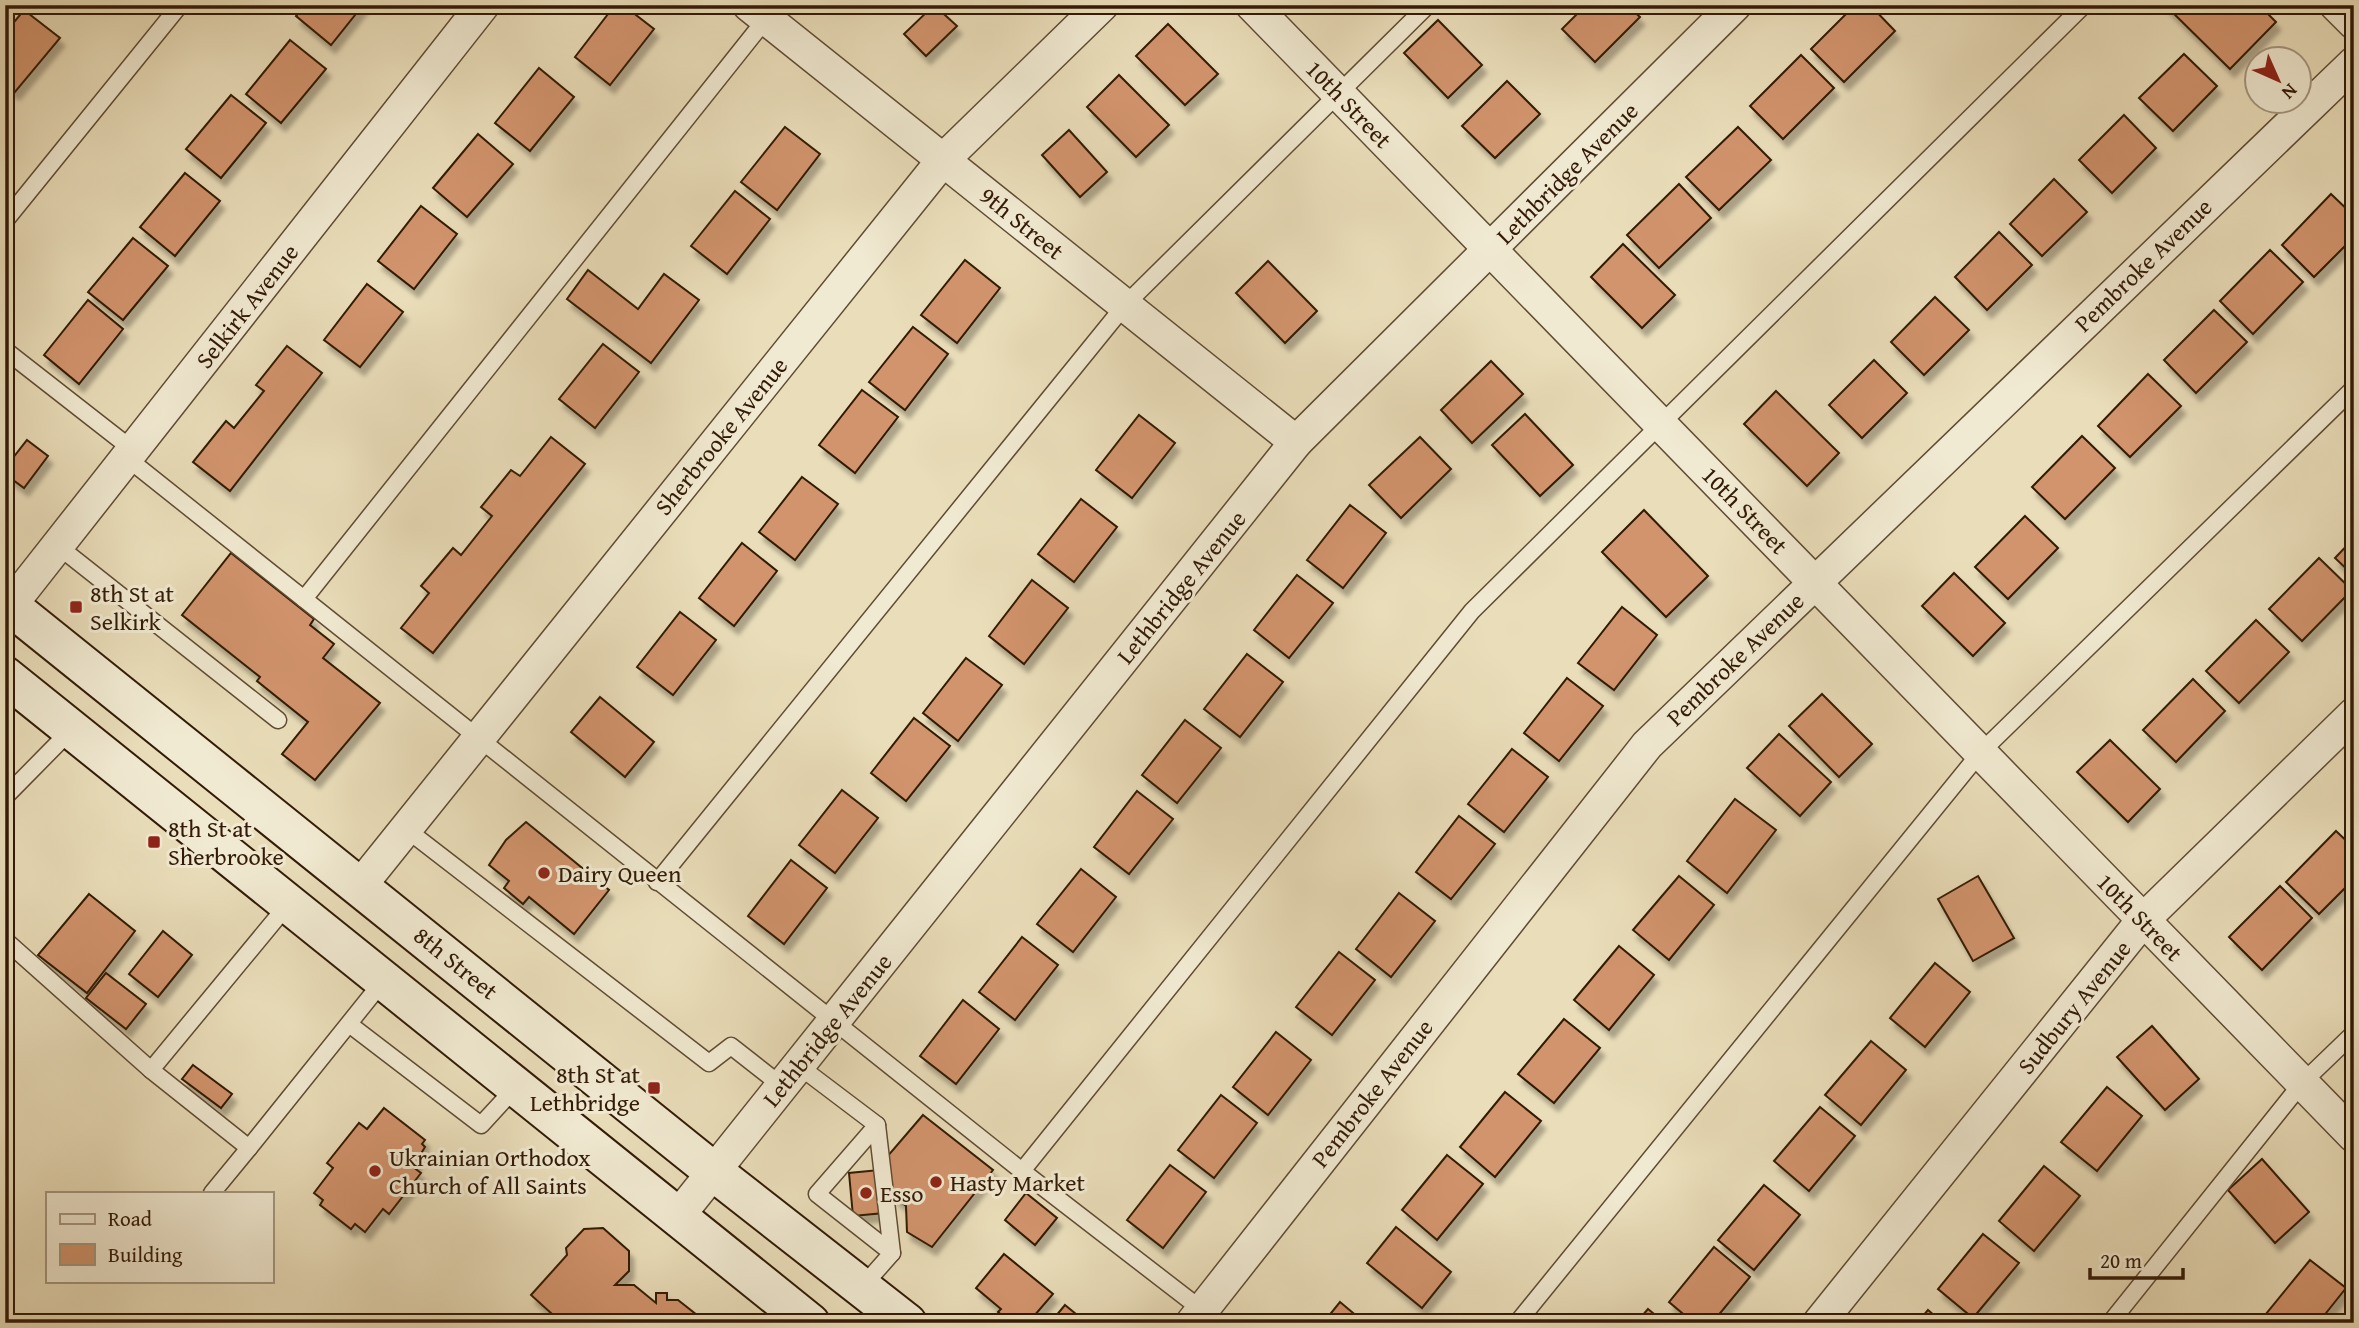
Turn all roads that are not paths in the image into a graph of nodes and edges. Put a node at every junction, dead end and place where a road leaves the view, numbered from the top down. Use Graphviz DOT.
graph roads {
  1 [pos="180,5"];
  2 [pos="483,5"];
  3 [pos="1102,5"];
  4 [pos="1252,5"];
  5 [pos="1428,5"];
  6 [pos="1735,5"];
  7 [pos="2084,5"];
  8 [pos="2336,5"];
  9 [pos="764,9"];
  10 [pos="2354,23"];
  11 [pos="2354,63"];
  12 [pos="1338,93"];
  13 [pos="943,160"];
  14 [pos="5,221"];
  15 [pos="1490,249"];
  16 [pos="1125,305"];
  17 [pos="5,350"];
  18 [pos="2354,388"];
  19 [pos="1659,423"];
  20 [pos="1296,442"];
  21 [pos="130,454"];
  22 [pos="58,546"];
  23 [pos="1814,582"];
  24 [pos="304,599"];
  25 [pos="8,604"];
  26 [pos="5,676"];
  27 [pos="2354,714"];
  28 [pos="278,720"];
  29 [pos="72,729"];
  30 [pos="477,740"];
  31 [pos="1980,753"];
  32 [pos="5,797"];
  33 [pos="406,829"];
  34 [pos="657,882"];
  35 [pos="360,886"];
  36 [pos="289,903"];
  37 [pos="2143,920"];
  38 [pos="5,940"];
  39 [pos="384,979"];
  40 [pos="835,1021"];
  41 [pos="349,1024"];
  42 [pos="2354,1033"];
  43 [pos="151,1070"];
  44 [pos="791,1076"];
  45 [pos="2302,1083"];
  46 [pos="517,1086"];
  47 [pos="877,1125"];
  48 [pos="2354,1136"];
  49 [pos="249,1148"];
  50 [pos="1022,1171"];
  51 [pos="714,1172"];
  52 [pos="213,1192"];
  53 [pos="679,1215"];
  54 [pos="892,1253"];
  55 [pos="862,1287"];
  56 [pos="1204,1318"];
  57 [pos="810,1323"];
  58 [pos="907,1323"];
  59 [pos="1517,1323"];
  60 [pos="1819,1323"];
  61 [pos="2110,1323"];
  1 -- 14 [label="lane"];
  2 -- 21 [label="street, Selkirk Avenue"];
  3 -- 13 [label="street, Sherbrooke Avenue"];
  4 -- 12 [label="street, 10th Street"];
  5 -- 12 [label="lane"];
  6 -- 15 [label="street, Lethbridge Avenue"];
  7 -- 19 [label="lane"];
  8 -- 10 [label="street"];
  9 -- 13 [label="street, 9th Street"];
  9 -- 24 [label="lane"];
  11 -- 23 [label="street, Pembroke Avenue"];
  12 -- 15 [label="street, 10th Street"];
  12 -- 16 [label="lane"];
  13 -- 16 [label="street, 9th Street"];
  13 -- 30 [label="street, Sherbrooke Avenue"];
  15 -- 19 [label="street, 10th Street"];
  15 -- 20 [label="street, Lethbridge Avenue"];
  16 -- 20 [label="street, 9th Street"];
  16 -- 34 [label="lane"];
  17 -- 21 [label="lane"];
  18 -- 31 [label="lane"];
  19 -- 23 [label="street, 10th Street"];
  19 -- 50 [label="lane"];
  20 -- 40 [label="street, Lethbridge Avenue"];
  21 -- 22 [label="street, Selkirk Avenue"];
  21 -- 24 [label="lane"];
  22 -- 25 [label="street, Selkirk Avenue"];
  22 -- 28 [label="lane"];
  23 -- 31 [label="street, 10th Street"];
  23 -- 56 [label="street, Pembroke Avenue"];
  24 -- 30 [label="lane"];
  25 -- 35 [label="main road, 8th Street"];
  26 -- 29 [label="main road"];
  27 -- 37 [label="street, Sudbury Avenue"];
  29 -- 32 [label="lane"];
  29 -- 36 [label="main road"];
  30 -- 33 [label="street, Sherbrooke Avenue"];
  30 -- 34 [label="lane"];
  31 -- 37 [label="street, 10th Street"];
  31 -- 59 [label="lane"];
  33 -- 35 [label="street, Sherbrooke Avenue"];
  33 -- 44 [label="lane"];
  34 -- 40 [label="lane"];
  35 -- 51 [label="main road, 8th Street"];
  36 -- 39 [label="main road"];
  36 -- 43 [label="lane"];
  37 -- 45 [label="street, 10th Street"];
  37 -- 60 [label="street, Sudbury Avenue"];
  38 -- 43 [label="lane"];
  39 -- 41 [label="lane"];
  39 -- 46 [label="main road"];
  40 -- 44 [label="street, Lethbridge Avenue"];
  40 -- 50 [label="lane"];
  41 -- 46 [label="lane"];
  41 -- 49 [label="lane"];
  42 -- 45 [label="lane"];
  43 -- 49 [label="lane"];
  44 -- 47 [label="lane"];
  44 -- 51 [label="street, Lethbridge Avenue"];
  45 -- 48 [label="street, 10th Street"];
  45 -- 61 [label="lane"];
  46 -- 53 [label="main road"];
  47 -- 54 [label="lane"];
  47 -- 54 [label="lane"];
  49 -- 52 [label="lane"];
  50 -- 56 [label="lane"];
  51 -- 53 [label="street, Lethbridge Avenue"];
  51 -- 55 [label="main road, 8th Street"];
  53 -- 57 [label="main road"];
  54 -- 55 [label="lane"];
  55 -- 58 [label="main road, 8th Street"];
}
